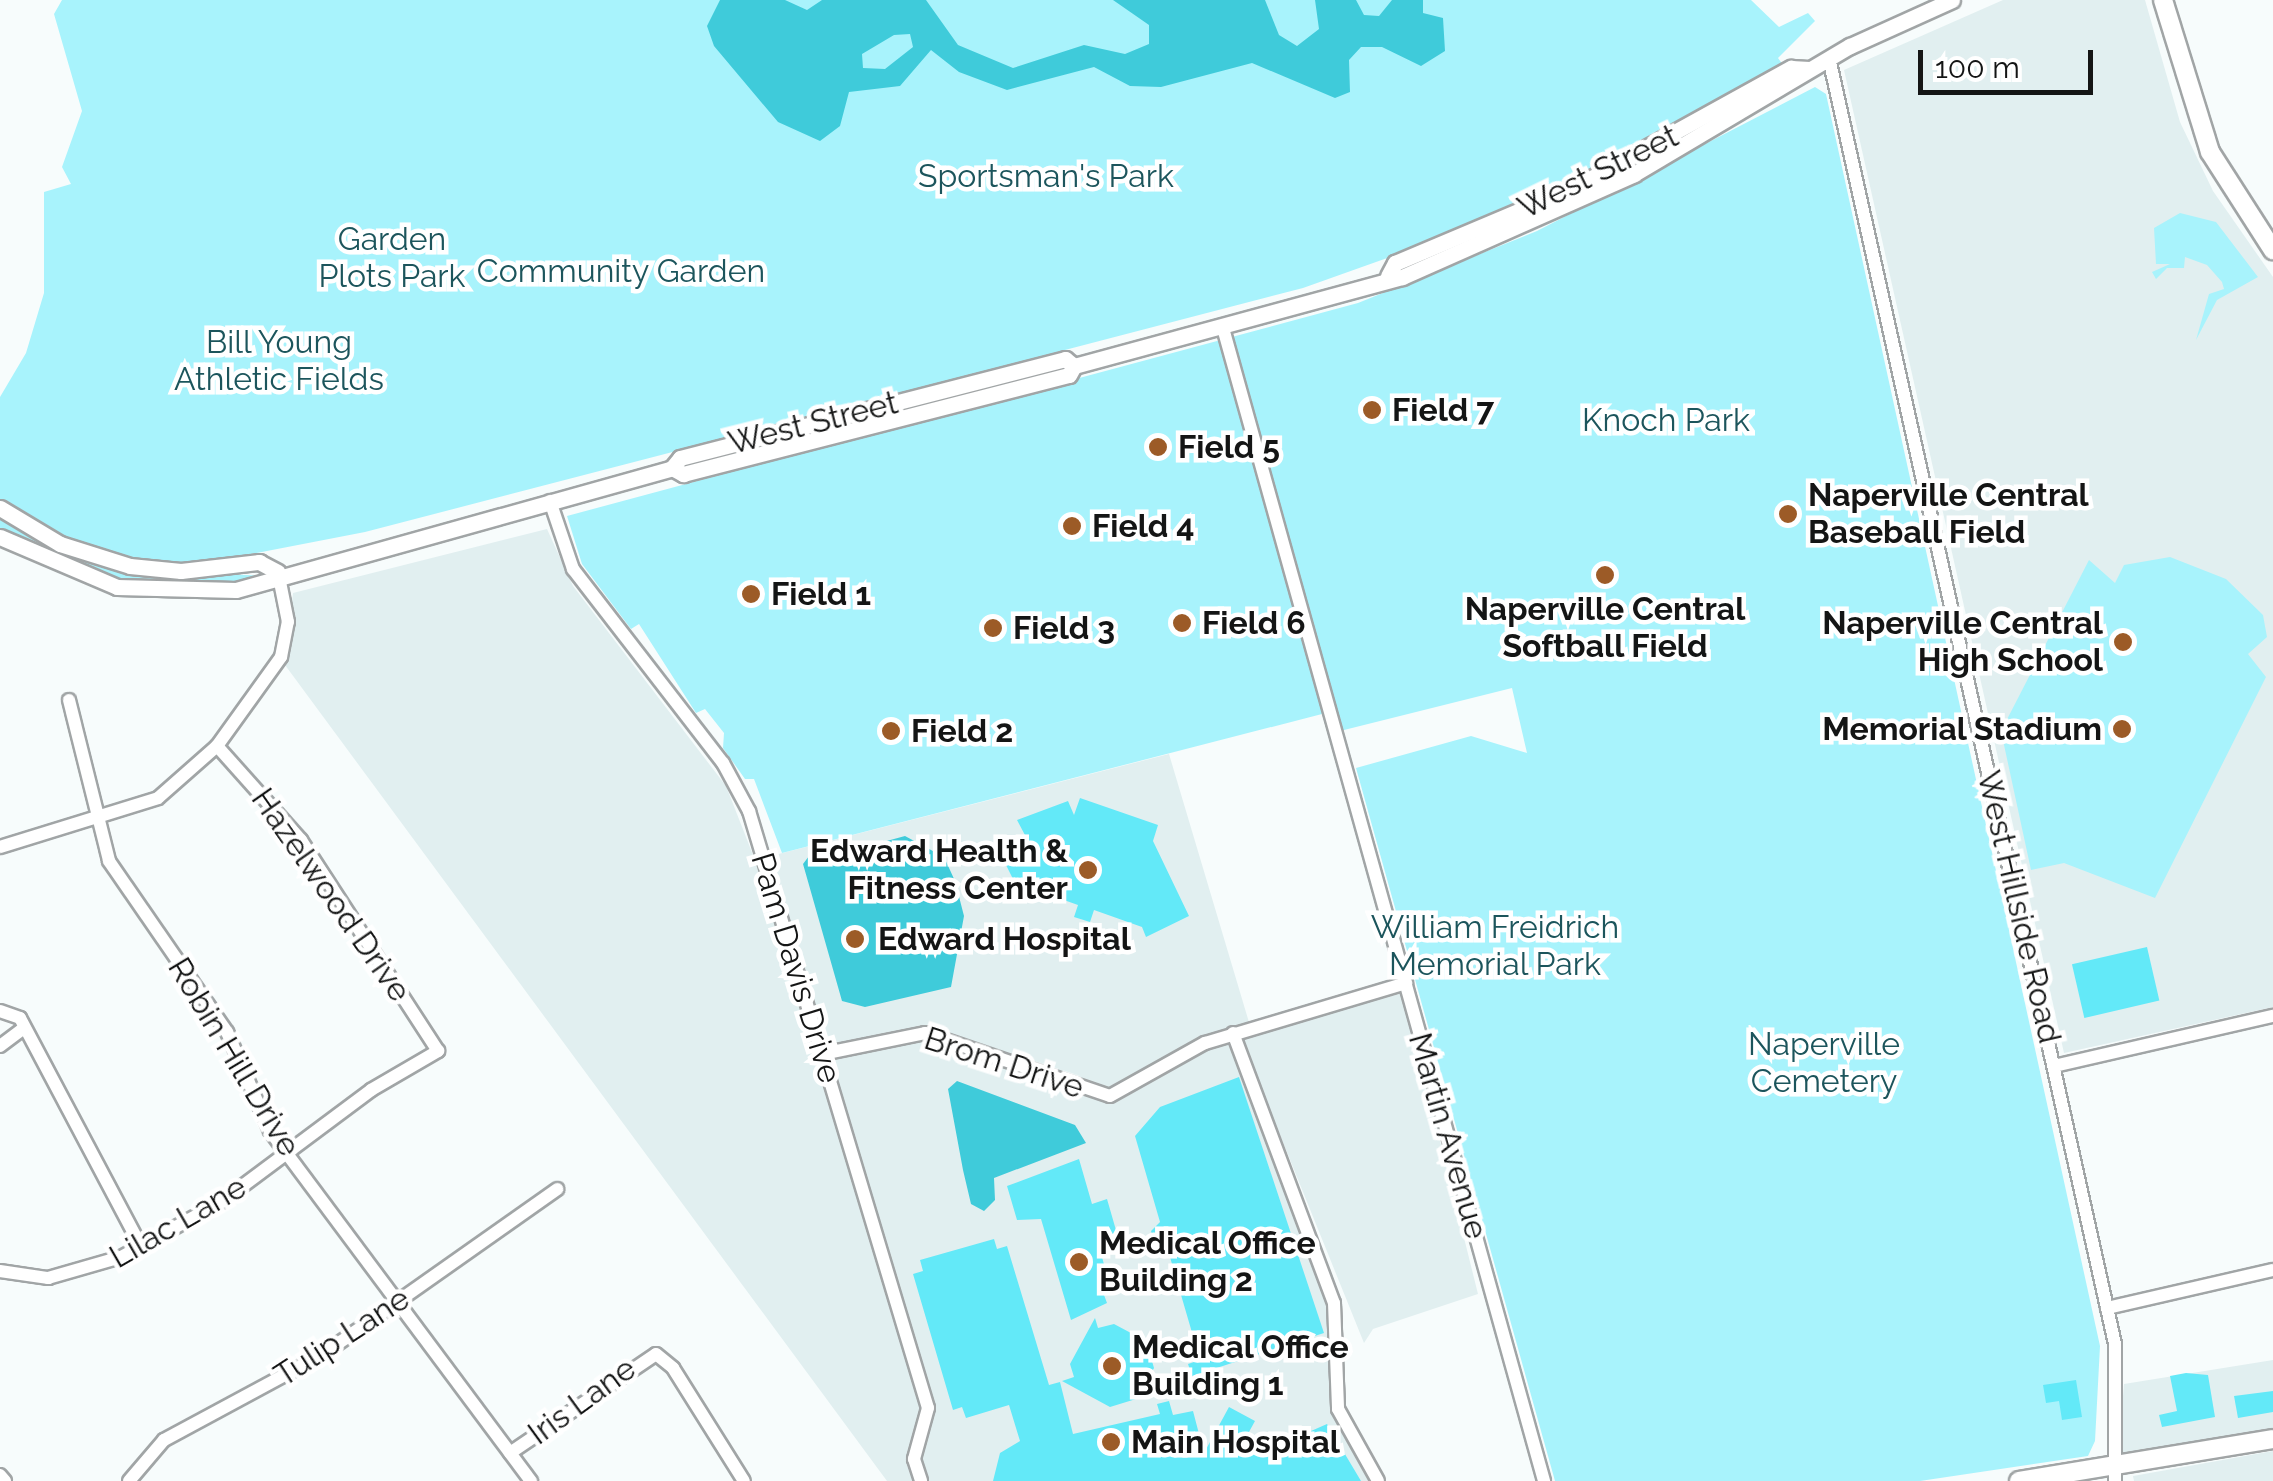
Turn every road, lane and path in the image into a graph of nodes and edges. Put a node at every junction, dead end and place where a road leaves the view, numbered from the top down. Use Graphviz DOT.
graph roads {
  1 [pos="1952,0"];
  2 [pos="2162,0"];
  3 [pos="1830,58"];
  4 [pos="2273,250"];
  5 [pos="1223,328"];
  6 [pos="550,500"];
  7 [pos="0,508"];
  8 [pos="0,537"];
  9 [pos="278,572"];
  10 [pos="68,700"];
  11 [pos="217,746"];
  12 [pos="96,819"];
  13 [pos="0,848"];
  14 [pos="1406,983"];
  15 [pos="0,1011"];
  16 [pos="2273,1016"];
  17 [pos="24,1028"];
  18 [pos="1234,1034"];
  19 [pos="0,1046"];
  20 [pos="438,1051"];
  21 [pos="822,1054"];
  22 [pos="2054,1066"];
  23 [pos="288,1153"];
  24 [pos="557,1189"];
  25 [pos="142,1246"];
  26 [pos="2273,1270"];
  27 [pos="0,1272"];
  28 [pos="400,1302"];
  29 [pos="2107,1308"];
  30 [pos="2273,1439"];
  31 [pos="510,1453"];
  32 [pos="2114,1474"];
  33 [pos="0,1475"];
  34 [pos="5,1481"];
  35 [pos="129,1481"];
  36 [pos="532,1481"];
  37 [pos="744,1481"];
  38 [pos="921,1481"];
  39 [pos="1378,1481"];
  40 [pos="1544,1481"];
  41 [pos="2019,1481"];
  1 -- 3 [label="street, West Street"];
  2 -- 4 [label="main road"];
  3 -- 5 [label="street, West Street"];
  3 -- 22 [label="street, West Hillside Road"];
  5 -- 6 [label="street, West Street"];
  5 -- 14 [label="street, Martin Avenue"];
  6 -- 9 [label="street, West Street"];
  6 -- 21 [label="street, Pam Davis Drive"];
  7 -- 9 [label="street, West Street"];
  8 -- 9 [label="street, West Street"];
  9 -- 11 [label="street"];
  10 -- 12 [label="street, Robin Hill Drive"];
  11 -- 12 [label="street"];
  11 -- 20 [label="street, Hazelwood Drive"];
  12 -- 13 [label="street"];
  12 -- 23 [label="street, Robin Hill Drive"];
  14 -- 18 [label="street, Brom Drive"];
  14 -- 40 [label="street, Martin Avenue"];
  15 -- 17 [label="street"];
  16 -- 22 [label="street"];
  17 -- 19 [label="street"];
  17 -- 25 [label="street"];
  18 -- 21 [label="street, Brom Drive"];
  18 -- 39 [label="street"];
  20 -- 23 [label="street, Lilac Lane"];
  21 -- 38 [label="street, Pam Davis Drive"];
  22 -- 29 [label="street, West Hillside Road"];
  23 -- 25 [label="street, Lilac Lane"];
  23 -- 28 [label="street, Robin Hill Drive"];
  24 -- 28 [label="street, Tulip Lane"];
  25 -- 27 [label="street, Lilac Lane"];
  26 -- 29 [label="street"];
  28 -- 31 [label="street, Robin Hill Drive"];
  28 -- 35 [label="street, Tulip Lane"];
  29 -- 32 [label="street, West Hillside Road"];
  30 -- 32 [label="main road"];
  31 -- 36 [label="street, Robin Hill Drive"];
  31 -- 37 [label="street, Iris Lane"];
  32 -- 41 [label="main road"];
  33 -- 34 [label="street"];
}
